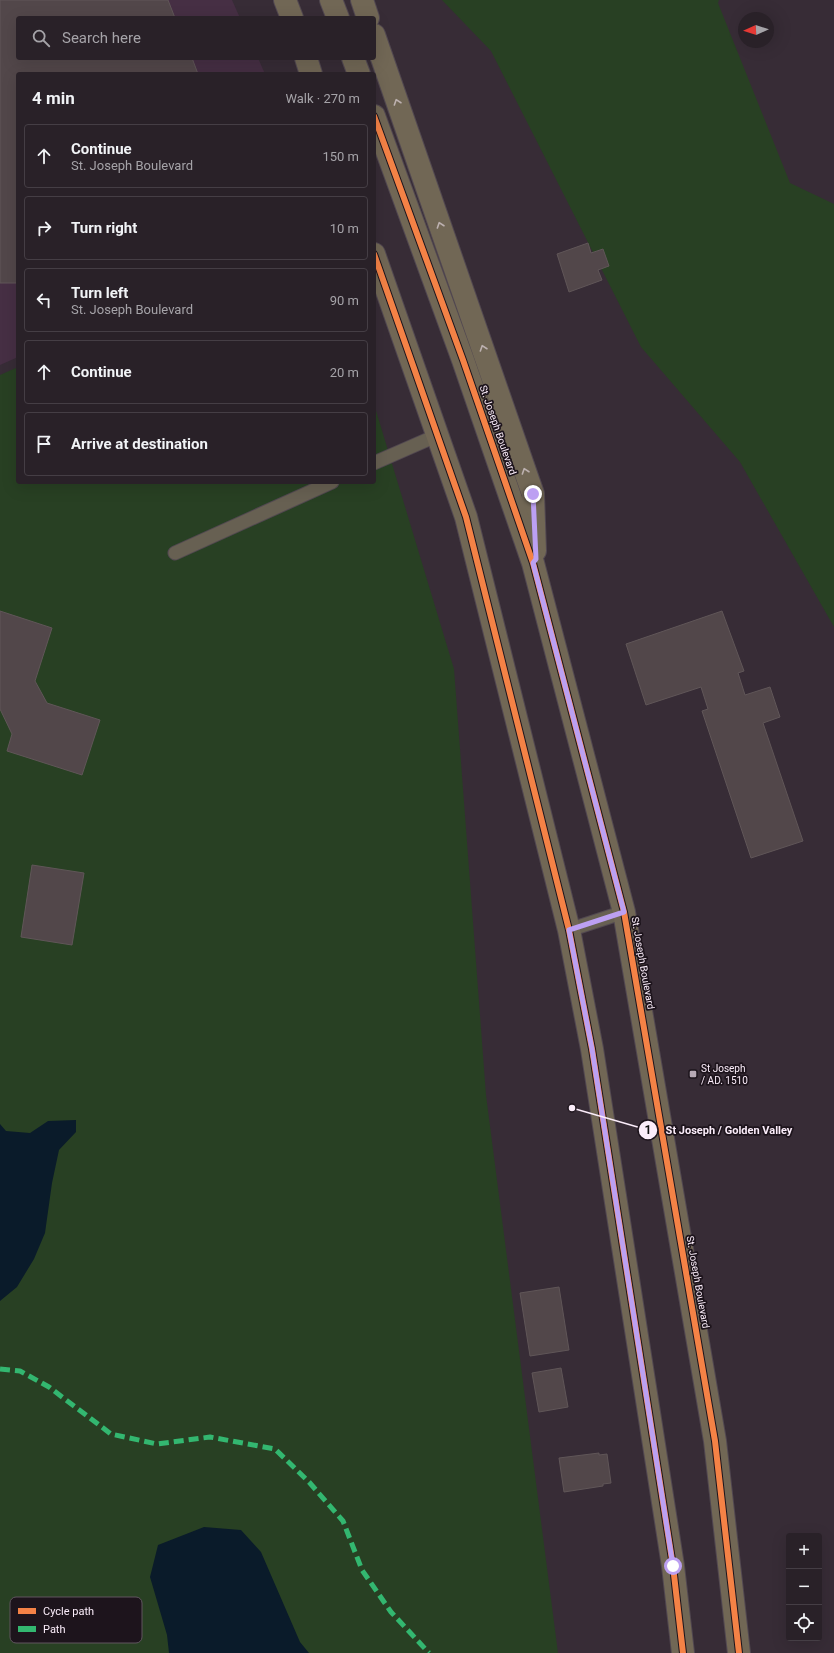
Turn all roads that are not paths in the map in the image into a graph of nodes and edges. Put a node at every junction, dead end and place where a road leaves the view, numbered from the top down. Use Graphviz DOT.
graph roads {
  1 [pos="285,0"];
  2 [pos="332,0"];
  3 [pos="362,0"];
  4 [pos="291,16"];
  5 [pos="337,16"];
  6 [pos="367,16"];
  7 [pos="376,41"];
  8 [pos="307,60"];
  9 [pos="354,60"];
  10 [pos="310,72"];
  11 [pos="357,72"];
  12 [pos="376,121"];
  13 [pos="376,260"];
  14 [pos="438,434"];
  15 [pos="376,462"];
  16 [pos="328,484"];
  17 [pos="175,553"];
  18 [pos="533,563"];
  19 [pos="624,912"];
  20 [pos="569,930"];
  21 [pos="683,1653"];
  22 [pos="739,1653"];
  1 -- 4 [label="main road"];
  2 -- 5 [label="main road"];
  3 -- 6 [label="main road"];
  18 -- 7 [label="main road, one-way"];
  8 -- 10 [label="main road"];
  9 -- 11 [label="main road"];
  12 -- 18 [label="main road, St. Joseph Boulevard"];
  13 -- 14 [label="main road"];
  14 -- 15 [label="lane"];
  14 -- 20 [label="main road"];
  16 -- 17 [label="lane"];
  18 -- 19 [label="main road, St. Joseph Boulevard"];
  19 -- 20 [label="lane"];
  19 -- 22 [label="main road, St. Joseph Boulevard"];
  20 -- 21 [label="main road"];
}
